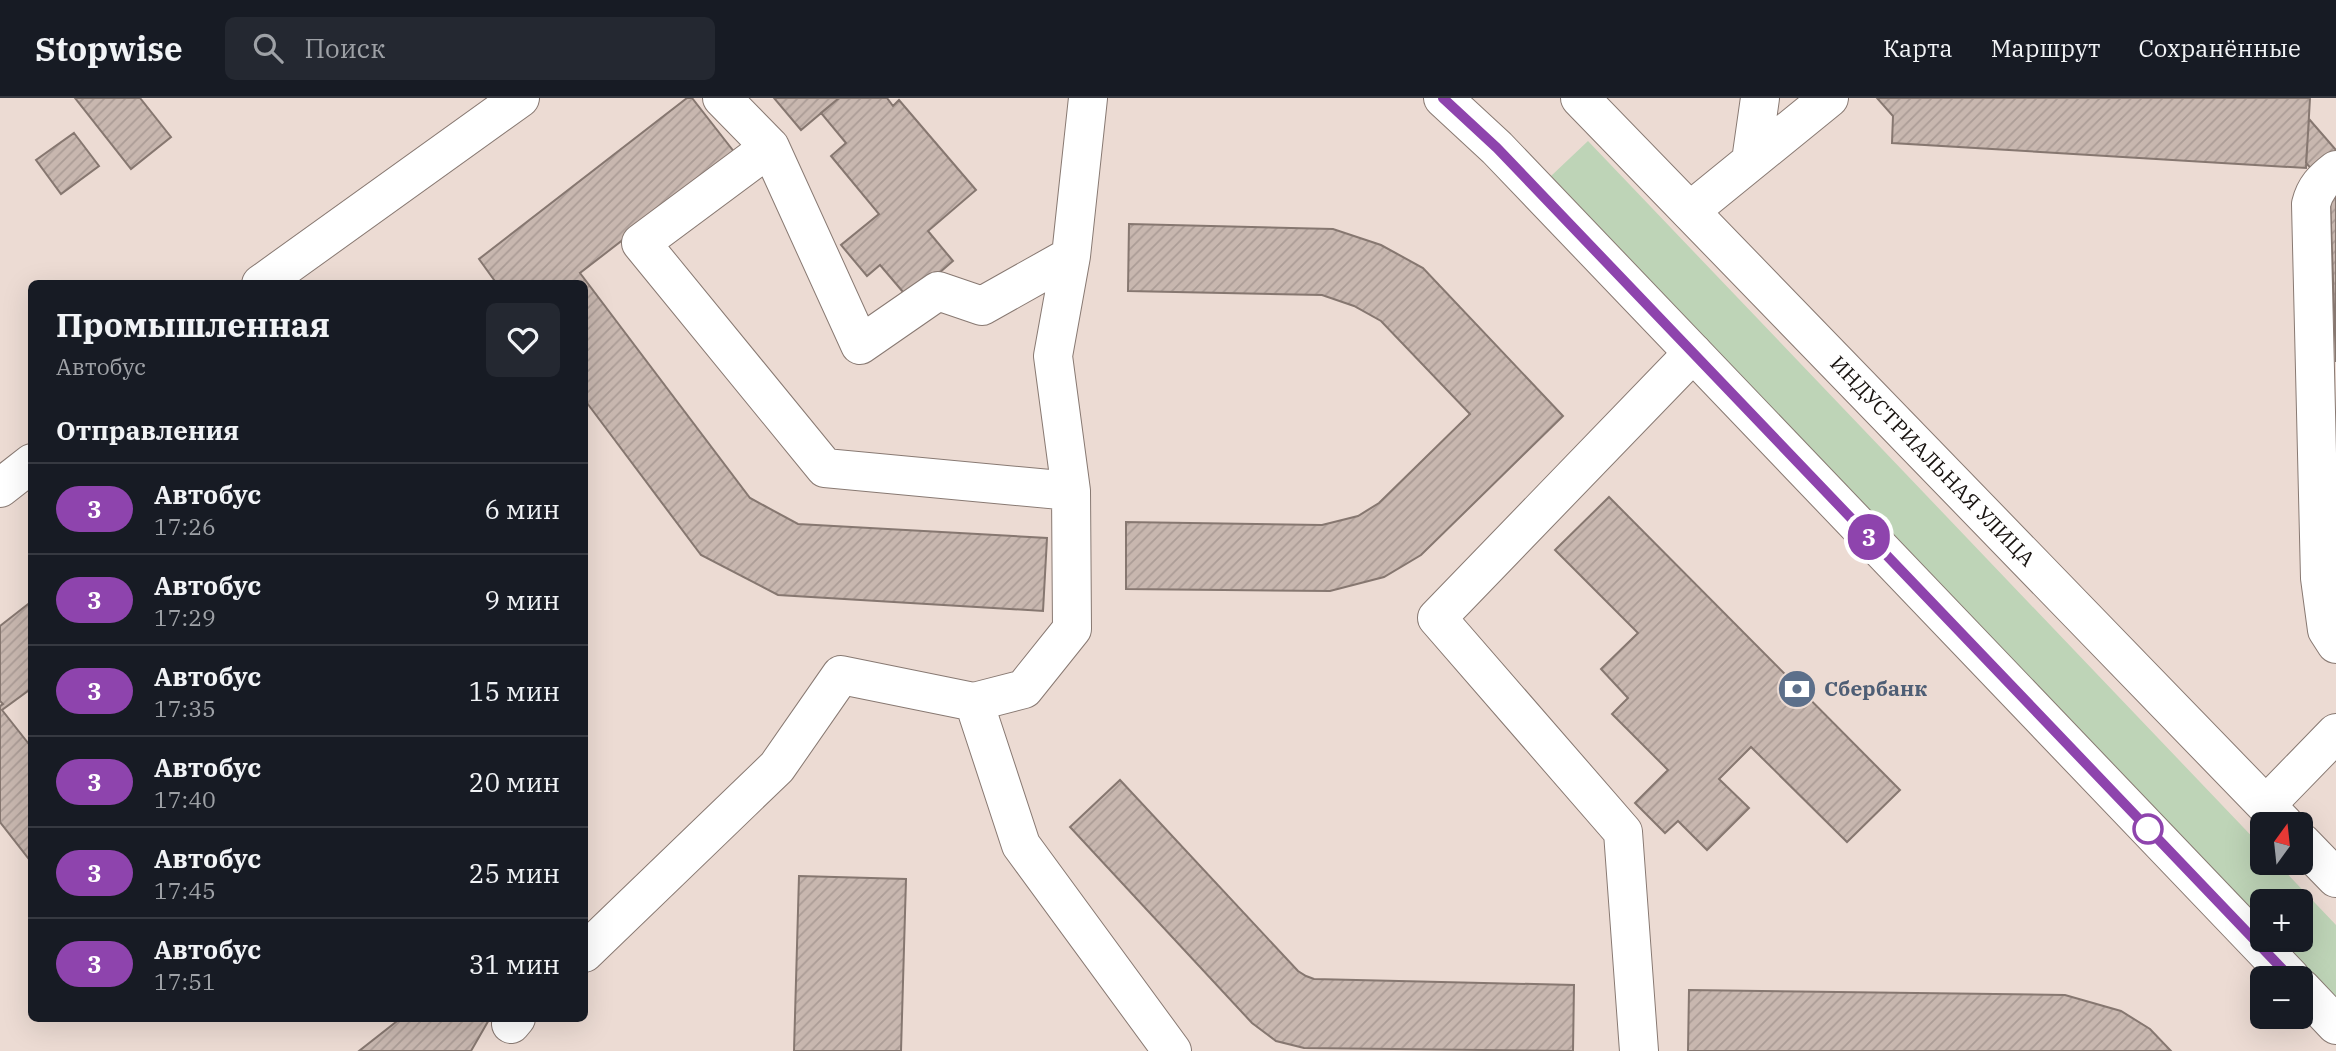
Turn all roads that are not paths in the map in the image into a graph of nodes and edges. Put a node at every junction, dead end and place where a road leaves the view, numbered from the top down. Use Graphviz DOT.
graph roads {
  1 [pos="520,98"];
  2 [pos="722,98"];
  3 [pos="1088,98"];
  4 [pos="1443,98"];
  5 [pos="1580,98"];
  6 [pos="1760,98"];
  7 [pos="1829,98"];
  8 [pos="770,147"];
  9 [pos="1751,161"];
  10 [pos="2336,170"];
  11 [pos="1689,211"];
  12 [pos="1071,256"];
  13 [pos="267,280"];
  14 [pos="1693,353"];
  15 [pos="28,466"];
  16 [pos="0,488"];
  17 [pos="1071,491"];
  18 [pos="2336,644"];
  19 [pos="974,702"];
  20 [pos="2336,733"];
  21 [pos="2272,812"];
  22 [pos="2277,812"];
  23 [pos="2314,855"];
  24 [pos="2336,878"];
  25 [pos="588,949"];
  26 [pos="2280,966"];
  27 [pos="2313,1001"];
  28 [pos="2336,1025"];
  29 [pos="1172,1051"];
  30 [pos="1639,1051"];
  1 -- 13 [label="main road"];
  2 -- 8 [label="main road"];
  3 -- 12 [label="main road"];
  4 -- 14 [label="main road"];
  5 -- 11 [label="main road, ИНДУСТРИАЛЬНАЯ УЛИЦА"];
  6 -- 9 [label="main road"];
  7 -- 9 [label="main road"];
  8 -- 12 [label="main road"];
  8 -- 17 [label="main road"];
  9 -- 11 [label="main road"];
  10 -- 18 [label="main road"];
  11 -- 21 [label="main road, ИНДУСТРИАЛЬНАЯ УЛИЦА"];
  12 -- 17 [label="main road"];
  14 -- 26 [label="main road"];
  14 -- 30 [label="main road"];
  15 -- 16 [label="main road"];
  17 -- 19 [label="main road"];
  19 -- 25 [label="main road"];
  19 -- 29 [label="main road"];
  20 -- 22 [label="main road"];
  23 -- 24 [label="main road"];
  27 -- 28 [label="main road"];
}
